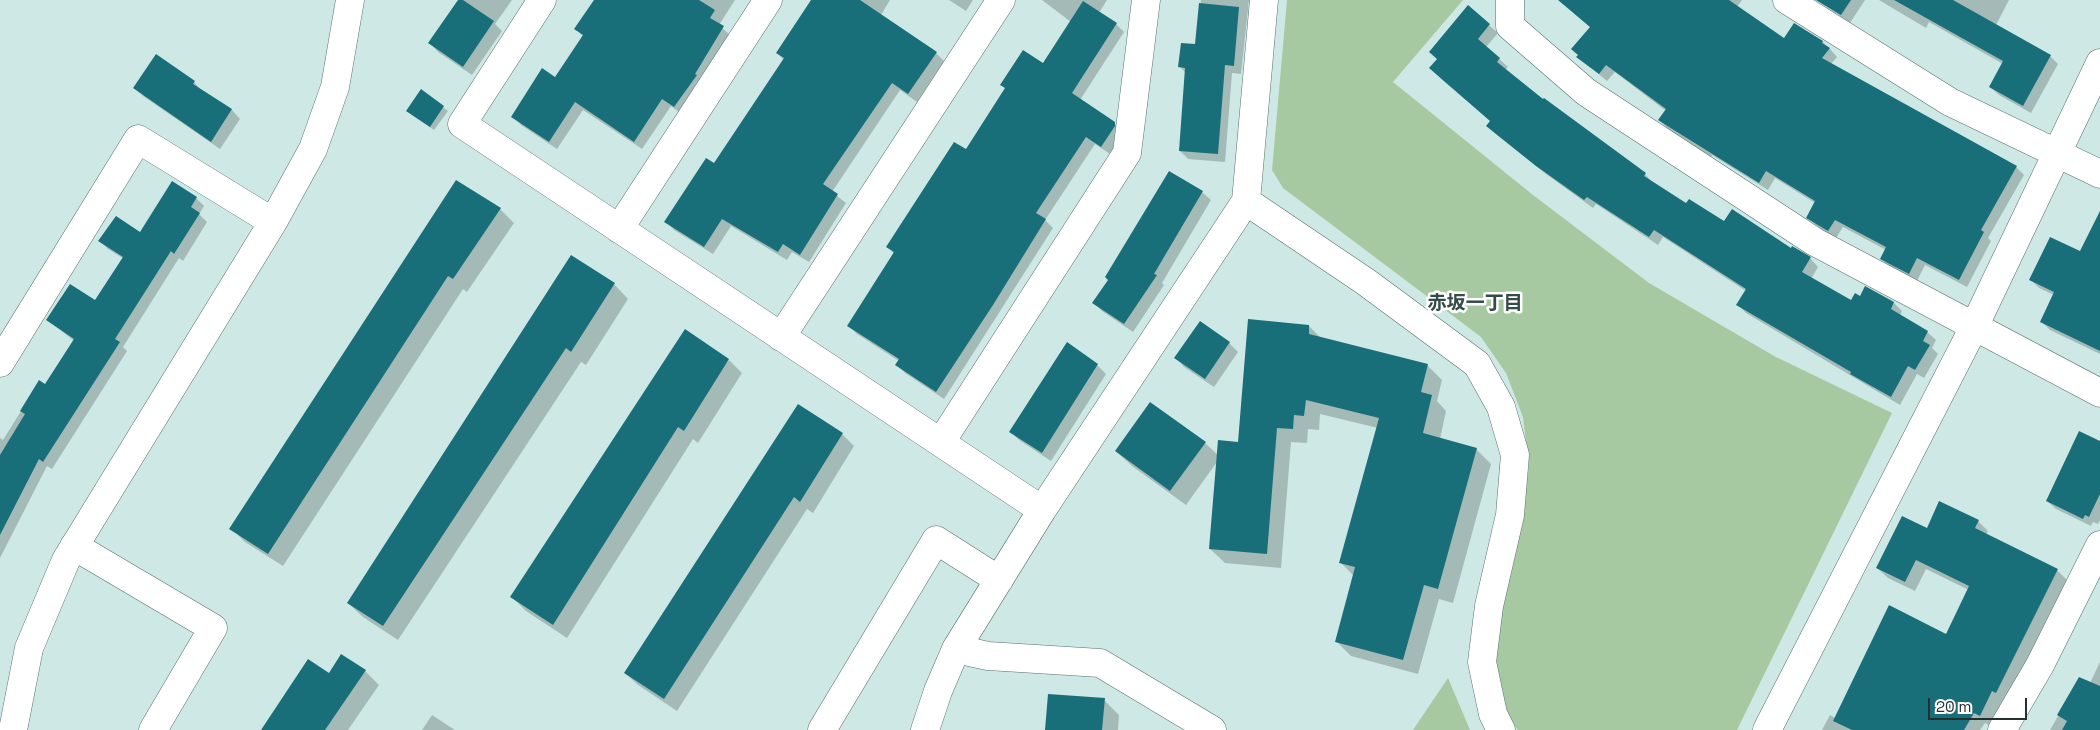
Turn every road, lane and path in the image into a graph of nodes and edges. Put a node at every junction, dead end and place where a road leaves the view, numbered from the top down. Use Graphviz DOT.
graph roads {
  1 [pos="350,0"];
  2 [pos="542,0"];
  3 [pos="768,0"];
  4 [pos="1001,0"];
  5 [pos="1146,0"];
  6 [pos="1264,0"];
  7 [pos="1510,0"];
  8 [pos="1786,0"];
  9 [pos="2100,62"];
  10 [pos="2056,152"];
  11 [pos="2100,174"];
  12 [pos="1246,201"];
  13 [pos="273,222"];
  14 [pos="619,229"];
  15 [pos="1974,327"];
  16 [pos="781,337"];
  17 [pos="0,363"];
  18 [pos="2100,393"];
  19 [pos="941,442"];
  20 [pos="1042,510"];
  21 [pos="2100,545"];
  22 [pos="74,546"];
  23 [pos="999,580"];
  24 [pos="956,649"];
  25 [pos="1176,720"];
  26 [pos="13,730"];
  27 [pos="153,730"];
  28 [pos="822,730"];
  29 [pos="925,730"];
  30 [pos="1212,730"];
  31 [pos="1501,730"];
  32 [pos="1767,730"];
  33 [pos="2002,730"];
  1 -- 13 [label="street"];
  2 -- 14 [label="street"];
  3 -- 14 [label="street"];
  4 -- 16 [label="street"];
  5 -- 19 [label="street"];
  6 -- 12 [label="street"];
  7 -- 15 [label="street"];
  8 -- 10 [label="street"];
  9 -- 10 [label="street"];
  10 -- 11 [label="street"];
  10 -- 15 [label="street"];
  12 -- 20 [label="street"];
  12 -- 31 [label="street"];
  13 -- 17 [label="street"];
  13 -- 22 [label="street"];
  14 -- 16 [label="street"];
  15 -- 18 [label="street"];
  15 -- 32 [label="street"];
  16 -- 19 [label="street"];
  19 -- 20 [label="street"];
  20 -- 23 [label="street"];
  21 -- 33 [label="street"];
  22 -- 26 [label="street"];
  22 -- 27 [label="street"];
  23 -- 24 [label="street"];
  23 -- 28 [label="street"];
  24 -- 25 [label="street"];
  24 -- 29 [label="street"];
  25 -- 30 [label="street"];
}
